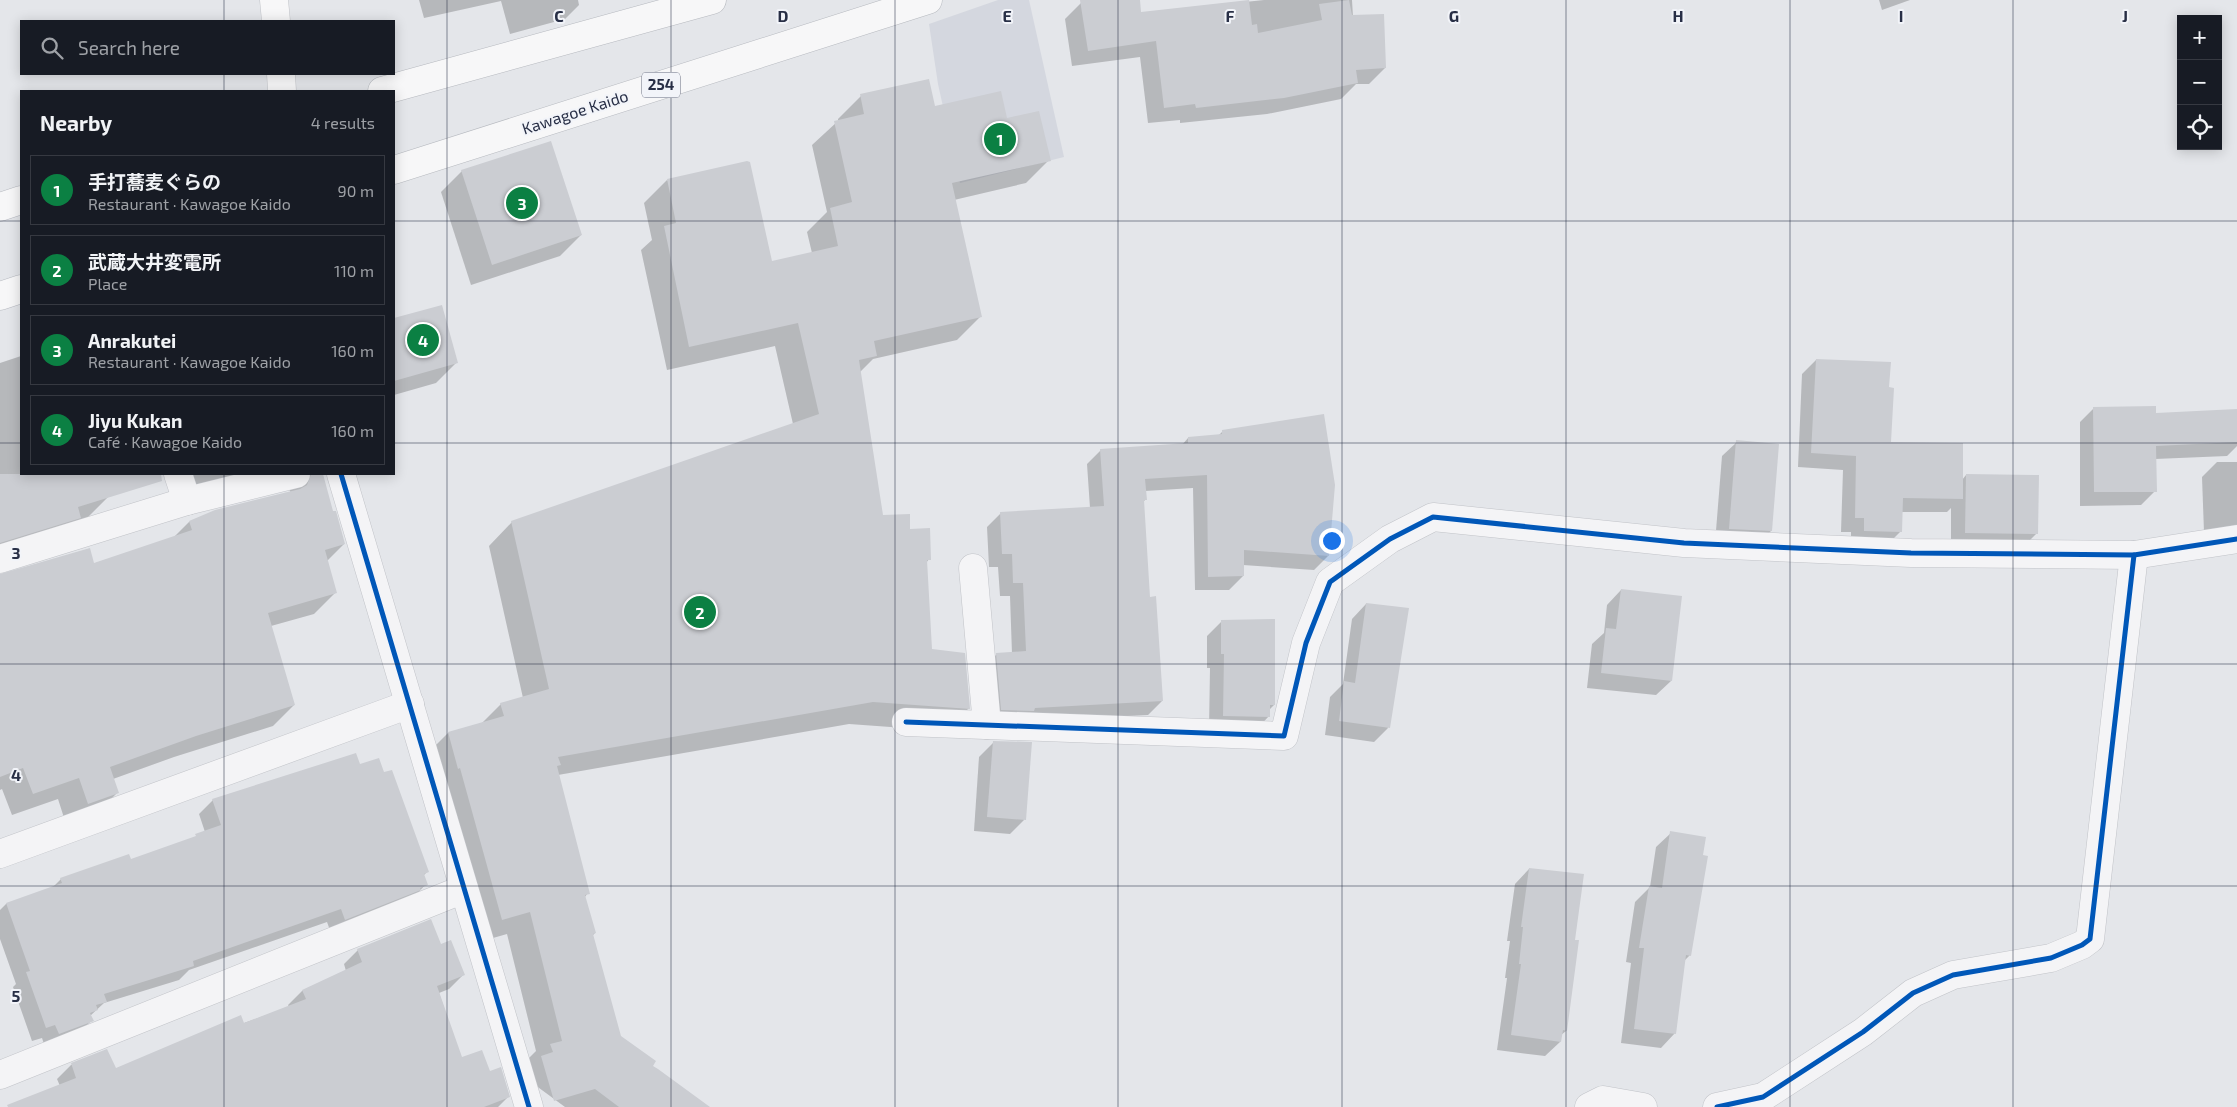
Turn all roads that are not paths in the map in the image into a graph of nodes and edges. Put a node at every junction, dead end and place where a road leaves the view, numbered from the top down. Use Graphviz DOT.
graph roads {
  1 [pos="274,0"];
  2 [pos="712,0"];
  3 [pos="928,0"];
  4 [pos="276,20"];
  5 [pos="280,75"];
  6 [pos="282,90"];
  7 [pos="386,90"];
  8 [pos="395,170"];
  9 [pos="20,200"];
  10 [pos="0,207"];
  11 [pos="20,289"];
  12 [pos="0,296"];
  13 [pos="178,475"];
  14 [pos="292,475"];
  15 [pos="341,475"];
  16 [pos="187,502"];
  17 [pos="2237,539"];
  18 [pos="2134,555"];
  19 [pos="0,559"];
  20 [pos="974,568"];
  21 [pos="410,704"];
  22 [pos="906,722"];
  23 [pos="987,725"];
  24 [pos="0,854"];
  25 [pos="464,889"];
  26 [pos="0,1075"];
  27 [pos="529,1107"];
  28 [pos="1590,1107"];
  29 [pos="1643,1107"];
  30 [pos="1717,1107"];
  1 -- 4 [label="main road"];
  2 -- 7 [label="main road"];
  3 -- 8 [label="main road, Kawagoe Kaido / 254"];
  5 -- 6 [label="main road"];
  9 -- 10 [label="main road"];
  11 -- 12 [label="main road"];
  13 -- 16 [label="street"];
  14 -- 16 [label="street"];
  15 -- 21 [label="street"];
  16 -- 19 [label="street"];
  17 -- 18 [label="street"];
  18 -- 23 [label="street"];
  18 -- 30 [label="street"];
  20 -- 23 [label="street"];
  21 -- 24 [label="street"];
  21 -- 25 [label="street"];
  22 -- 23 [label="street"];
  25 -- 26 [label="street"];
  25 -- 27 [label="street"];
  28 -- 29 [label="street"];
}
